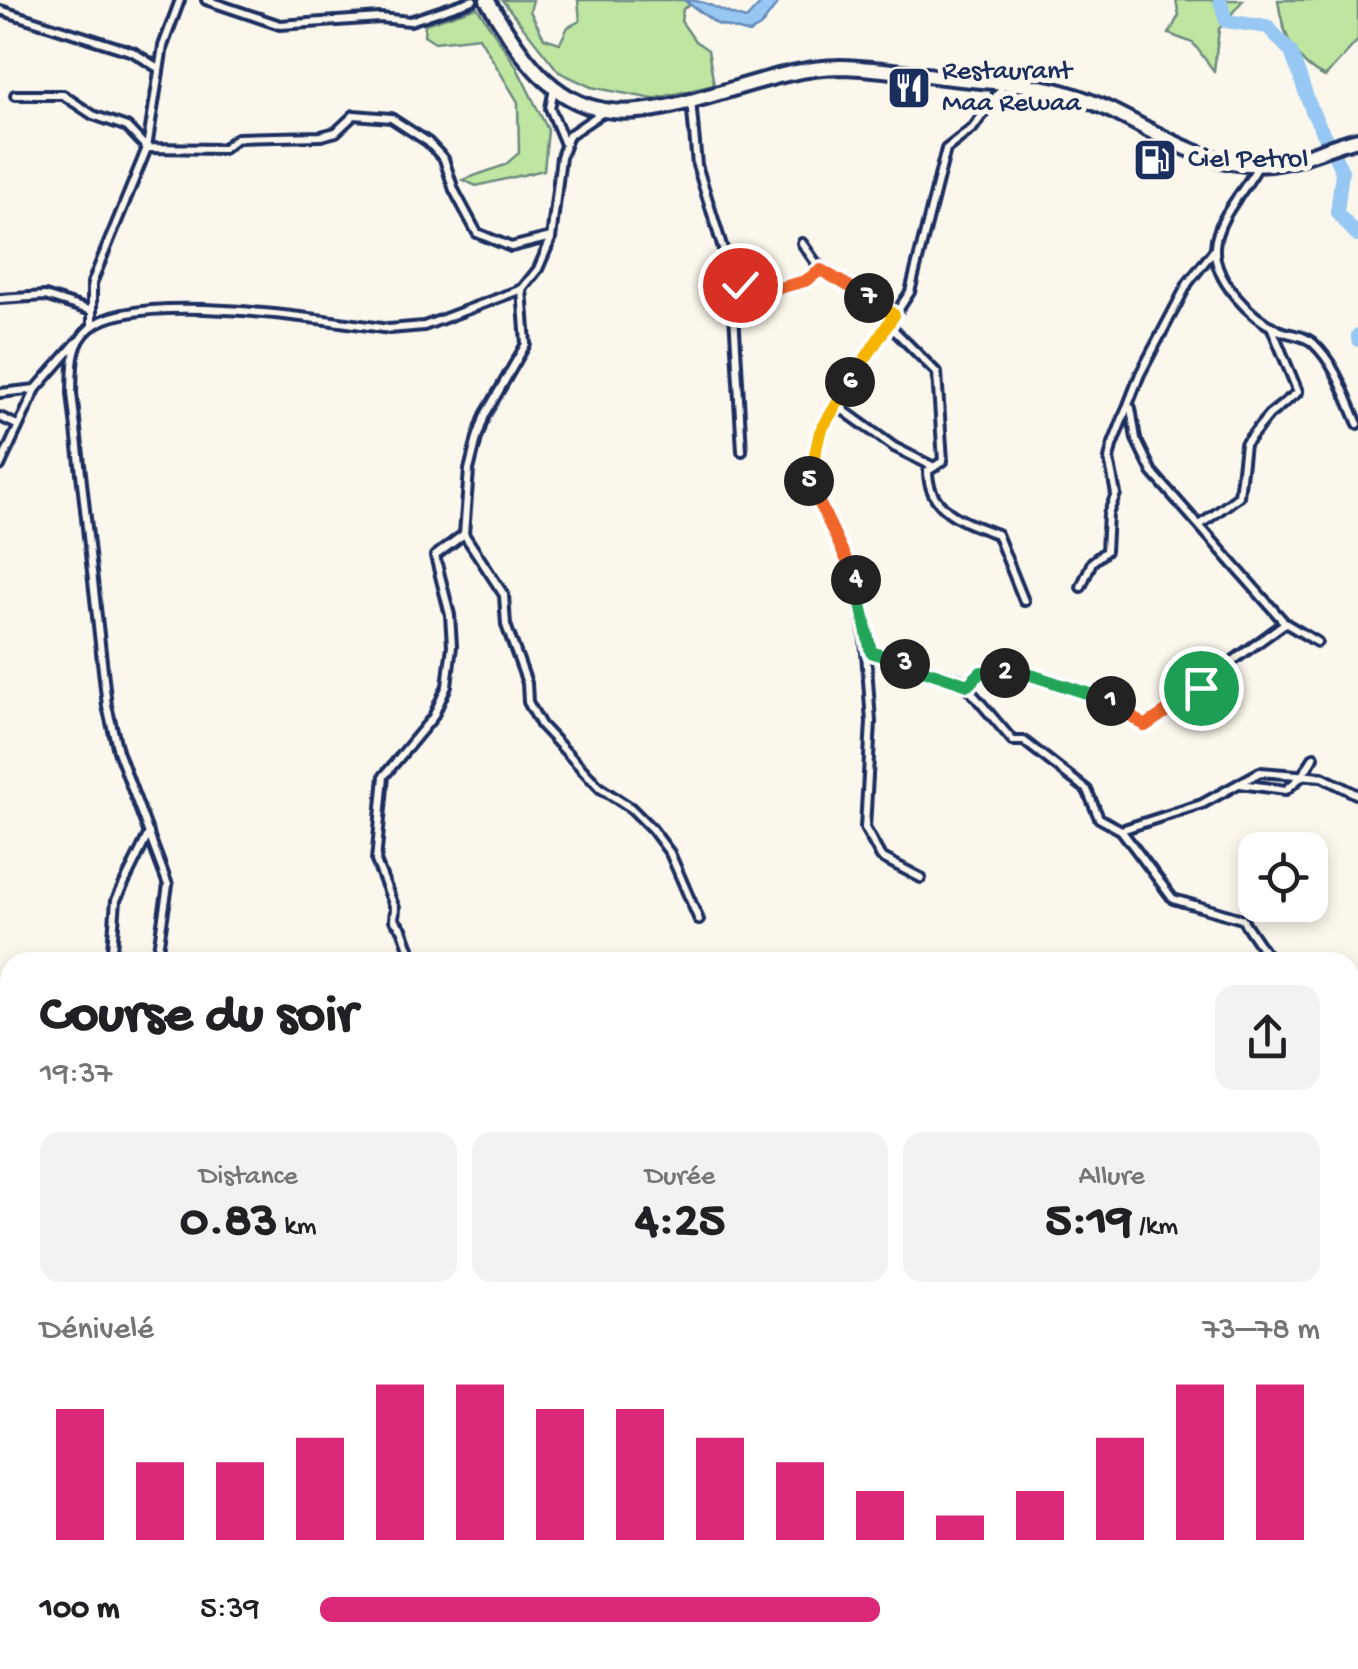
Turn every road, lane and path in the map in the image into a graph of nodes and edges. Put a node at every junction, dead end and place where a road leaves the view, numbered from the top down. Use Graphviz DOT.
graph roads {
  1 [pos="180,0"];
  2 [pos="206,0"];
  3 [pos="472,0"];
  4 [pos="487,0"];
  5 [pos="0,10"];
  6 [pos="158,68"];
  7 [pos="1005,84"];
  8 [pos="554,89"];
  9 [pos="16,95"];
  10 [pos="691,99"];
  11 [pos="605,111"];
  12 [pos="1353,140"];
  13 [pos="565,144"];
  14 [pos="147,148"];
  15 [pos="1258,164"];
  16 [pos="551,237"];
  17 [pos="802,243"];
  18 [pos="1214,249"];
  19 [pos="821,270"];
  20 [pos="732,275"];
  21 [pos="522,289"];
  22 [pos="0,299"];
  23 [pos="89,310"];
  24 [pos="894,315"];
  25 [pos="888,324"];
  26 [pos="92,325"];
  27 [pos="1270,325"];
  28 [pos="78,342"];
  29 [pos="36,390"];
  30 [pos="0,392"];
  31 [pos="836,405"];
  32 [pos="1130,406"];
  33 [pos="0,417"];
  34 [pos="1358,424"];
  35 [pos="16,425"];
  36 [pos="742,452"];
  37 [pos="0,466"];
  38 [pos="934,468"];
  39 [pos="1200,525"];
  40 [pos="464,534"];
  41 [pos="1081,588"];
  42 [pos="1024,602"];
  43 [pos="1285,623"];
  44 [pos="865,638"];
  45 [pos="1317,642"];
  46 [pos="968,685"];
  47 [pos="1314,757"];
  48 [pos="1304,774"];
  49 [pos="1239,784"];
  50 [pos="1358,794"];
  51 [pos="1120,830"];
  52 [pos="149,832"];
  53 [pos="921,878"];
  54 [pos="699,920"];
  55 [pos="112,952"];
  56 [pos="158,952"];
  57 [pos="410,952"];
  58 [pos="1264,952"];
  1 -- 6 [label="street"];
  2 -- 3 [label="street"];
  4 -- 8 [label="highway"];
  5 -- 6 [label="street"];
  6 -- 14 [label="street"];
  7 -- 10 [label="highway"];
  7 -- 15 [label="highway"];
  7 -- 24 [label="street"];
  8 -- 11 [label="highway"];
  8 -- 13 [label="street"];
  9 -- 14 [label="street"];
  10 -- 11 [label="highway"];
  10 -- 20 [label="street"];
  11 -- 13 [label="street"];
  12 -- 15 [label="highway"];
  13 -- 16 [label="street"];
  14 -- 16 [label="street"];
  14 -- 23 [label="street"];
  15 -- 18 [label="street"];
  16 -- 21 [label="street"];
  17 -- 19 [label="street"];
  18 -- 27 [label="street"];
  18 -- 32 [label="street"];
  19 -- 20 [label="street"];
  19 -- 24 [label="street"];
  20 -- 36 [label="street"];
  21 -- 26 [label="street"];
  21 -- 40 [label="street"];
  22 -- 23 [label="street"];
  23 -- 26 [label="street"];
  24 -- 25 [label="street"];
  25 -- 31 [label="street"];
  25 -- 38 [label="street"];
  26 -- 28 [label="street"];
  27 -- 34 [label="street"];
  27 -- 39 [label="street"];
  28 -- 29 [label="street"];
  28 -- 52 [label="street"];
  29 -- 30 [label="street"];
  29 -- 35 [label="street"];
  31 -- 38 [label="street"];
  31 -- 44 [label="street"];
  32 -- 39 [label="street"];
  32 -- 41 [label="street"];
  33 -- 35 [label="street"];
  35 -- 37 [label="street"];
  38 -- 42 [label="street"];
  39 -- 43 [label="street"];
  40 -- 54 [label="street"];
  40 -- 57 [label="street"];
  43 -- 45 [label="street"];
  43 -- 46 [label="street"];
  44 -- 46 [label="street"];
  44 -- 53 [label="street"];
  46 -- 51 [label="street"];
  47 -- 48 [label="street"];
  48 -- 49 [label="street"];
  48 -- 49 [label="street"];
  48 -- 50 [label="street"];
  49 -- 51 [label="street"];
  51 -- 58 [label="street"];
  52 -- 55 [label="street"];
  52 -- 56 [label="street"];
}
